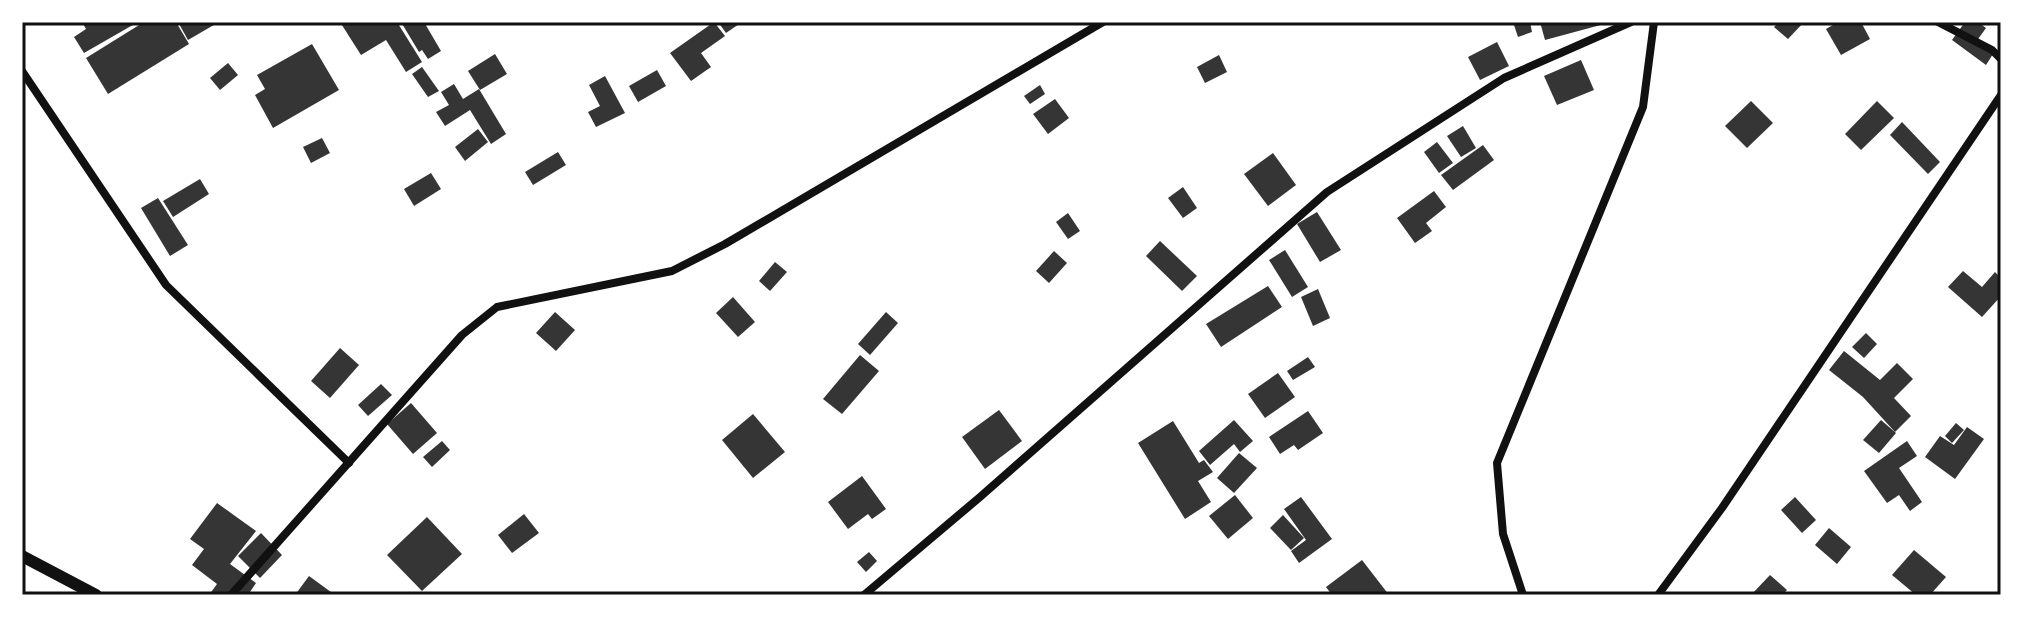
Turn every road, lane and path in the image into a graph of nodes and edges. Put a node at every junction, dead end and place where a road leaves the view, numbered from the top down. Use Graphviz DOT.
graph roads {
  1 [pos="1103,22"];
  2 [pos="1631,22"];
  3 [pos="1654,22"];
  4 [pos="1938,22"];
  5 [pos="2001,59"];
  6 [pos="22,71"];
  7 [pos="2001,95"];
  8 [pos="349,463"];
  9 [pos="22,556"];
  10 [pos="96,595"];
  11 [pos="231,595"];
  12 [pos="864,595"];
  13 [pos="1523,595"];
  14 [pos="1658,595"];
  1 -- 8 [label="street"];
  2 -- 12 [label="street"];
  3 -- 13 [label="street"];
  4 -- 5 [label="street"];
  6 -- 8 [label="street"];
  7 -- 14 [label="street"];
  8 -- 11 [label="street"];
  9 -- 10 [label="street"];
}
